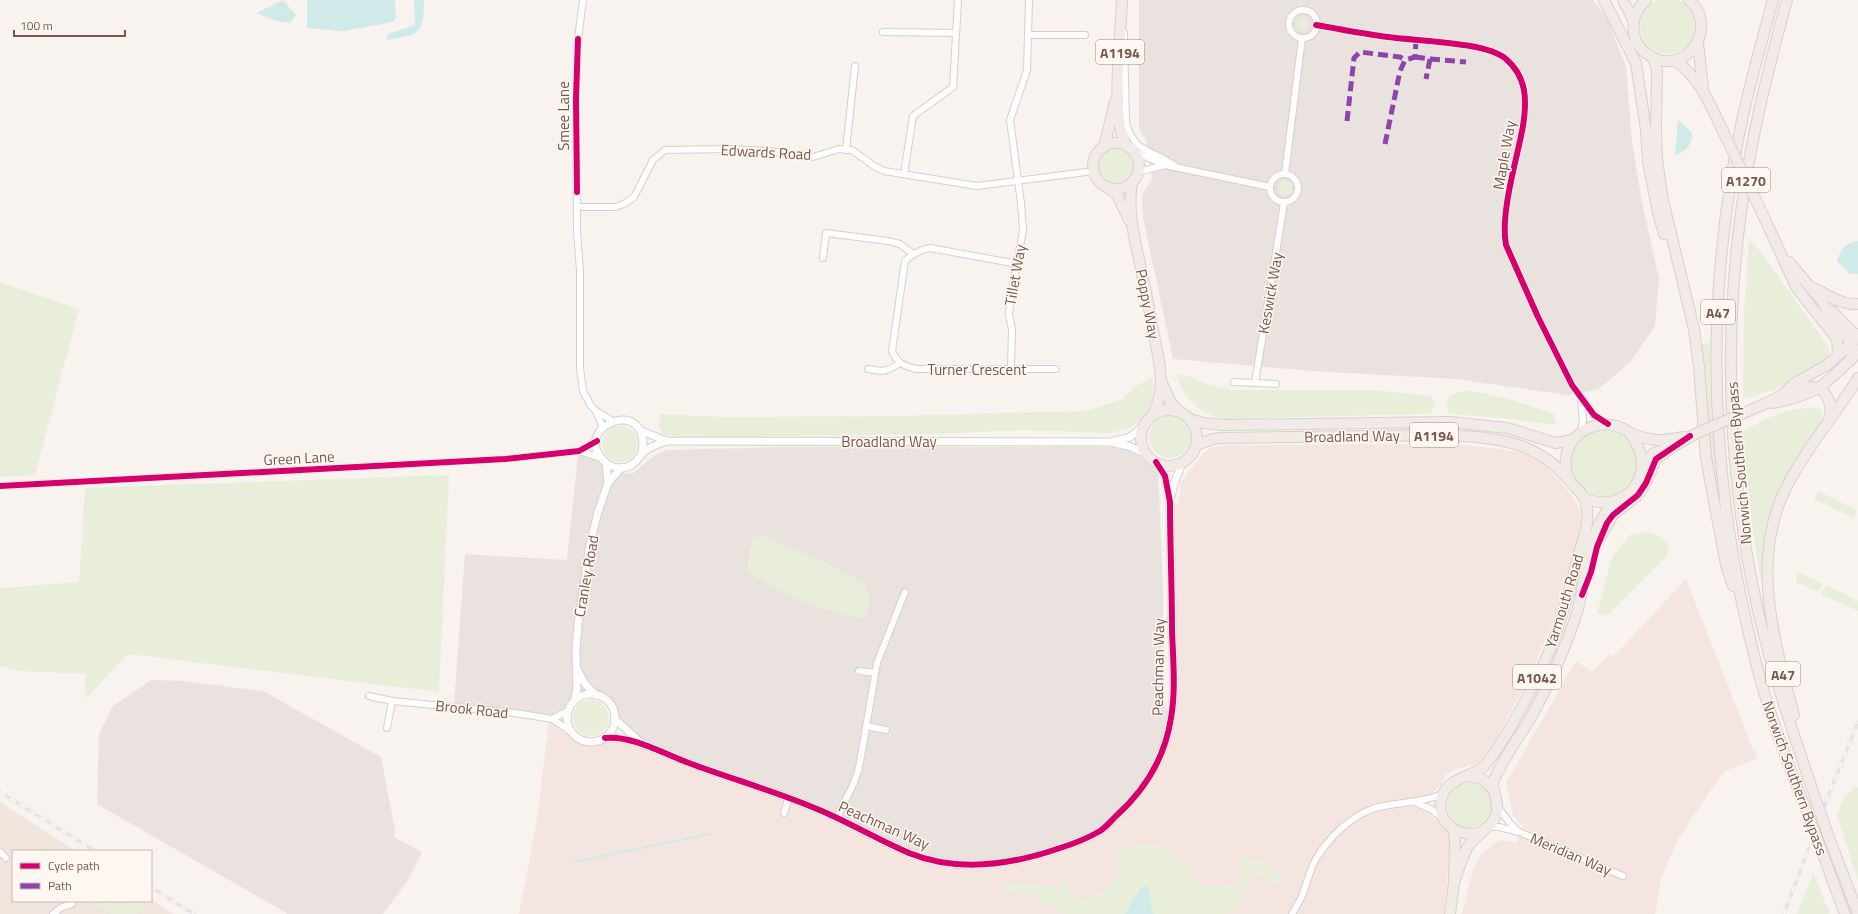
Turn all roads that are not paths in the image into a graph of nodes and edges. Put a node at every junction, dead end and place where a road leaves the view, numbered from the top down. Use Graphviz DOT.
graph roads {
  1 [pos="583,0"];
  2 [pos="958,0"];
  3 [pos="1029,0"];
  4 [pos="1604,0"];
  5 [pos="1624,0"];
  6 [pos="1646,0"];
  7 [pos="1689,0"];
  8 [pos="1773,0"];
  9 [pos="1787,0"];
  10 [pos="1122,4"];
  11 [pos="1634,22"];
  12 [pos="1316,25"];
  13 [pos="883,32"];
  14 [pos="956,33"];
  15 [pos="1028,35"];
  16 [pos="1085,35"];
  17 [pos="1302,38"];
  18 [pos="1698,43"];
  19 [pos="1653,58"];
  20 [pos="1674,60"];
  21 [pos="855,66"];
  22 [pos="1703,88"];
  23 [pos="1117,96"];
  24 [pos="1126,145"];
  25 [pos="1104,146"];
  26 [pos="846,150"];
  27 [pos="1135,152"];
  28 [pos="1165,165"];
  29 [pos="1175,166"];
  30 [pos="1094,171"];
  31 [pos="1138,172"];
  32 [pos="904,174"];
  33 [pos="1285,174"];
  34 [pos="1018,182"];
  35 [pos="1132,182"];
  36 [pos="1107,187"];
  37 [pos="1270,187"];
  38 [pos="1284,203"];
  39 [pos="577,208"];
  40 [pos="1132,225"];
  41 [pos="1780,252"];
  42 [pos="913,254"];
  43 [pos="823,258"];
  44 [pos="1018,264"];
  45 [pos="1807,284"];
  46 [pos="1686,295"];
  47 [pos="1858,304"];
  48 [pos="1856,338"];
  49 [pos="1837,339"];
  50 [pos="1838,355"];
  51 [pos="1854,356"];
  52 [pos="900,362"];
  53 [pos="868,368"];
  54 [pos="1011,368"];
  55 [pos="1056,369"];
  56 [pos="1858,378"];
  57 [pos="1234,382"];
  58 [pos="1162,383"];
  59 [pos="1255,383"];
  60 [pos="1276,384"];
  61 [pos="1818,388"];
  62 [pos="1782,395"];
  63 [pos="1580,398"];
  64 [pos="1767,403"];
  65 [pos="596,411"];
  66 [pos="1180,412"];
  67 [pos="1153,415"];
  68 [pos="1190,419"];
  69 [pos="613,421"];
  70 [pos="1608,424"];
  71 [pos="1828,424"];
  72 [pos="1145,425"];
  73 [pos="603,428"];
  74 [pos="641,431"];
  75 [pos="1581,432"];
  76 [pos="1630,433"];
  77 [pos="1690,436"];
  78 [pos="1572,440"];
  79 [pos="597,441"];
  80 [pos="667,441"];
  81 [pos="1110,442"];
  82 [pos="1196,445"];
  83 [pos="1674,446"];
  84 [pos="579,451"];
  85 [pos="642,454"];
  86 [pos="1146,454"];
  87 [pos="604,461"];
  88 [pos="1156,462"];
  89 [pos="1182,462"];
  90 [pos="1642,466"];
  91 [pos="621,468"];
  92 [pos="1568,480"];
  93 [pos="608,483"];
  94 [pos="0,486"];
  95 [pos="1584,496"];
  96 [pos="1617,500"];
  97 [pos="1170,502"];
  98 [pos="905,592"];
  99 [pos="1582,595"];
  100 [pos="1748,628"];
  101 [pos="578,671"];
  102 [pos="859,671"];
  103 [pos="875,672"];
  104 [pos="596,695"];
  105 [pos="369,696"];
  106 [pos="392,701"];
  107 [pos="574,702"];
  108 [pos="568,711"];
  109 [pos="552,719"];
  110 [pos="616,720"];
  111 [pos="866,726"];
  112 [pos="387,728"];
  113 [pos="886,730"];
  114 [pos="570,731"];
  115 [pos="605,738"];
  116 [pos="645,745"];
  117 [pos="1805,770"];
  118 [pos="1468,776"];
  119 [pos="1493,789"];
  120 [pos="1443,794"];
  121 [pos="789,797"];
  122 [pos="1415,802"];
  123 [pos="1498,806"];
  124 [pos="784,813"];
  125 [pos="837,817"];
  126 [pos="1445,820"];
  127 [pos="1488,827"];
  128 [pos="1454,830"];
  129 [pos="1519,832"];
  130 [pos="1479,833"];
  131 [pos="0,852"];
  132 [pos="6,858"];
  133 [pos="1623,876"];
  134 [pos="1454,882"];
  135 [pos="72,904"];
  136 [pos="53,914"];
  137 [pos="1292,914"];
  138 [pos="1450,914"];
  139 [pos="1845,914"];
  140 [pos="1858,914"];
  1 -- 39 [label="street, Smee Lane"];
  2 -- 14 [label="street"];
  3 -- 15 [label="street, Tillet Way"];
  4 -- 46 [label="highway, A47"];
  5 -- 11 [label="highway"];
  6 -- 11 [label="highway"];
  7 -- 18 [label="highway"];
  8 -- 100 [label="highway, Norwich Southern Bypass / A47"];
  9 -- 117 [label="highway, Norwich Southern Bypass / A47"];
  10 -- 23 [label="highway, A1194"];
  10 -- 29 [label="street"];
  11 -- 19 [label="highway"];
  12 -- 17 [label="street"];
  12 -- 17 [label="street"];
  12 -- 63 [label="street, Maple Way"];
  13 -- 14 [label="street"];
  14 -- 32 [label="street"];
  15 -- 16 [label="street"];
  15 -- 34 [label="street, Tillet Way"];
  17 -- 33 [label="street"];
  18 -- 20 [label="highway"];
  18 -- 22 [label="highway, A1270"];
  19 -- 20 [label="highway"];
  19 -- 46 [label="highway, A47"];
  20 -- 22 [label="highway, A1270"];
  21 -- 26 [label="street"];
  22 -- 41 [label="highway, A1270, bridge"];
  23 -- 24 [label="highway, A1194"];
  23 -- 25 [label="highway, A1194"];
  24 -- 25 [label="highway"];
  24 -- 27 [label="highway"];
  25 -- 30 [label="highway"];
  26 -- 32 [label="street"];
  26 -- 39 [label="street, Edwards Road"];
  27 -- 28 [label="street"];
  27 -- 31 [label="highway"];
  28 -- 29 [label="street"];
  28 -- 31 [label="street"];
  29 -- 37 [label="street"];
  30 -- 34 [label="street"];
  30 -- 36 [label="highway"];
  31 -- 35 [label="highway"];
  32 -- 34 [label="street"];
  33 -- 37 [label="street"];
  33 -- 38 [label="street"];
  34 -- 44 [label="street, Tillet Way"];
  35 -- 36 [label="highway"];
  35 -- 40 [label="highway, Poppy Way"];
  36 -- 40 [label="highway, Poppy Way"];
  37 -- 38 [label="street"];
  38 -- 59 [label="street, Keswick Way"];
  39 -- 65 [label="street, Smee Lane"];
  40 -- 58 [label="highway, Poppy Way"];
  41 -- 45 [label="highway, A1270"];
  41 -- 49 [label="highway, A1270"];
  42 -- 43 [label="street"];
  42 -- 44 [label="street"];
  42 -- 52 [label="street"];
  44 -- 54 [label="street, Tillet Way"];
  45 -- 47 [label="highway"];
  45 -- 48 [label="highway, A1270"];
  46 -- 100 [label="highway, A47"];
  48 -- 49 [label="highway"];
  48 -- 50 [label="highway, Yarmouth Road / A1042"];
  48 -- 51 [label="highway"];
  49 -- 50 [label="highway"];
  50 -- 62 [label="highway, Yarmouth Road / A1042"];
  51 -- 61 [label="highway, Yarmouth Road / A1042"];
  52 -- 53 [label="street"];
  52 -- 54 [label="street, Turner Crescent"];
  54 -- 55 [label="street, Turner Crescent"];
  56 -- 71 [label="highway"];
  57 -- 59 [label="street"];
  58 -- 66 [label="highway, Poppy Way"];
  58 -- 67 [label="highway, Poppy Way"];
  59 -- 60 [label="street"];
  61 -- 62 [label="highway"];
  61 -- 64 [label="highway, Yarmouth Road / A1042"];
  61 -- 71 [label="highway"];
  62 -- 64 [label="highway, Yarmouth Road / A1042"];
  63 -- 70 [label="street, Maple Way"];
  63 -- 75 [label="street, Maple Way"];
  64 -- 77 [label="highway, Yarmouth Road / A1042, bridge"];
  65 -- 69 [label="street, Smee Lane"];
  65 -- 73 [label="street, Smee Lane"];
  66 -- 67 [label="highway"];
  66 -- 68 [label="highway"];
  67 -- 72 [label="highway"];
  68 -- 78 [label="highway, Broadland Way / A1194"];
  68 -- 82 [label="highway"];
  69 -- 73 [label="street"];
  69 -- 74 [label="street, Broadland Way"];
  70 -- 75 [label="highway"];
  70 -- 76 [label="highway, Yarmouth Road / A1042"];
  71 -- 117 [label="highway, A47"];
  72 -- 81 [label="street, Broadland Way"];
  72 -- 86 [label="highway"];
  73 -- 79 [label="street"];
  74 -- 80 [label="street, Broadland Way"];
  74 -- 85 [label="street"];
  75 -- 78 [label="highway"];
  76 -- 77 [label="highway, Yarmouth Road / A1042"];
  76 -- 90 [label="highway"];
  77 -- 83 [label="highway, Yarmouth Road / A1042"];
  78 -- 92 [label="highway"];
  79 -- 84 [label="street, Green Lane"];
  79 -- 87 [label="street"];
  80 -- 81 [label="street, Broadland Way"];
  80 -- 85 [label="street, Broadland Way"];
  81 -- 86 [label="street, Broadland Way"];
  82 -- 89 [label="highway"];
  82 -- 92 [label="highway, Broadland Way / A1194"];
  83 -- 90 [label="highway, Yarmouth Road / A1042"];
  83 -- 99 [label="highway"];
  84 -- 87 [label="street, Green Lane"];
  84 -- 94 [label="street, Green Lane"];
  85 -- 91 [label="street, Broadland Way"];
  86 -- 88 [label="highway"];
  87 -- 91 [label="street"];
  87 -- 93 [label="street, Cranley Road"];
  88 -- 89 [label="highway"];
  88 -- 97 [label="street, Peachman Way"];
  89 -- 97 [label="street, Peachman Way"];
  90 -- 96 [label="highway, Yarmouth Road / A1042"];
  91 -- 93 [label="street, Cranley Road"];
  92 -- 95 [label="highway"];
  93 -- 101 [label="street, Cranley Road"];
  95 -- 96 [label="highway"];
  95 -- 118 [label="highway, Yarmouth Road / A1042"];
  96 -- 99 [label="highway, Yarmouth Road / A1042"];
  97 -- 125 [label="street, Peachman Way"];
  98 -- 103 [label="street"];
  99 -- 119 [label="highway, Yarmouth Road / A1042"];
  100 -- 139 [label="highway, Norwich Southern Bypass / A47, bridge"];
  101 -- 104 [label="street, Cranley Road"];
  101 -- 107 [label="street, Cranley Road"];
  102 -- 103 [label="street"];
  103 -- 111 [label="street"];
  104 -- 107 [label="street"];
  104 -- 110 [label="street, Peachman Way"];
  105 -- 106 [label="street, Brook Road"];
  106 -- 109 [label="street, Brook Road"];
  106 -- 112 [label="street"];
  107 -- 108 [label="street"];
  108 -- 109 [label="street"];
  108 -- 114 [label="street"];
  109 -- 114 [label="street, Brook Road"];
  110 -- 115 [label="street"];
  110 -- 116 [label="street, Peachman Way"];
  111 -- 113 [label="street"];
  111 -- 125 [label="street"];
  114 -- 115 [label="street, Peachman Way"];
  115 -- 116 [label="street, Peachman Way"];
  116 -- 121 [label="street, Peachman Way"];
  117 -- 140 [label="highway, Norwich Southern Bypass / A47, bridge"];
  118 -- 119 [label="highway"];
  118 -- 120 [label="highway, Yarmouth Road"];
  119 -- 123 [label="highway"];
  120 -- 122 [label="street"];
  120 -- 126 [label="highway"];
  121 -- 124 [label="street"];
  121 -- 125 [label="street, Peachman Way"];
  122 -- 126 [label="street"];
  122 -- 137 [label="street"];
  123 -- 127 [label="highway"];
  123 -- 129 [label="street, Meridian Way"];
  126 -- 128 [label="highway"];
  127 -- 129 [label="street, Meridian Way"];
  127 -- 130 [label="highway"];
  128 -- 130 [label="highway"];
  128 -- 134 [label="highway"];
  129 -- 133 [label="street, Meridian Way"];
  130 -- 134 [label="highway"];
  131 -- 132 [label="street"];
  134 -- 138 [label="highway"];
  135 -- 136 [label="street"];
}
